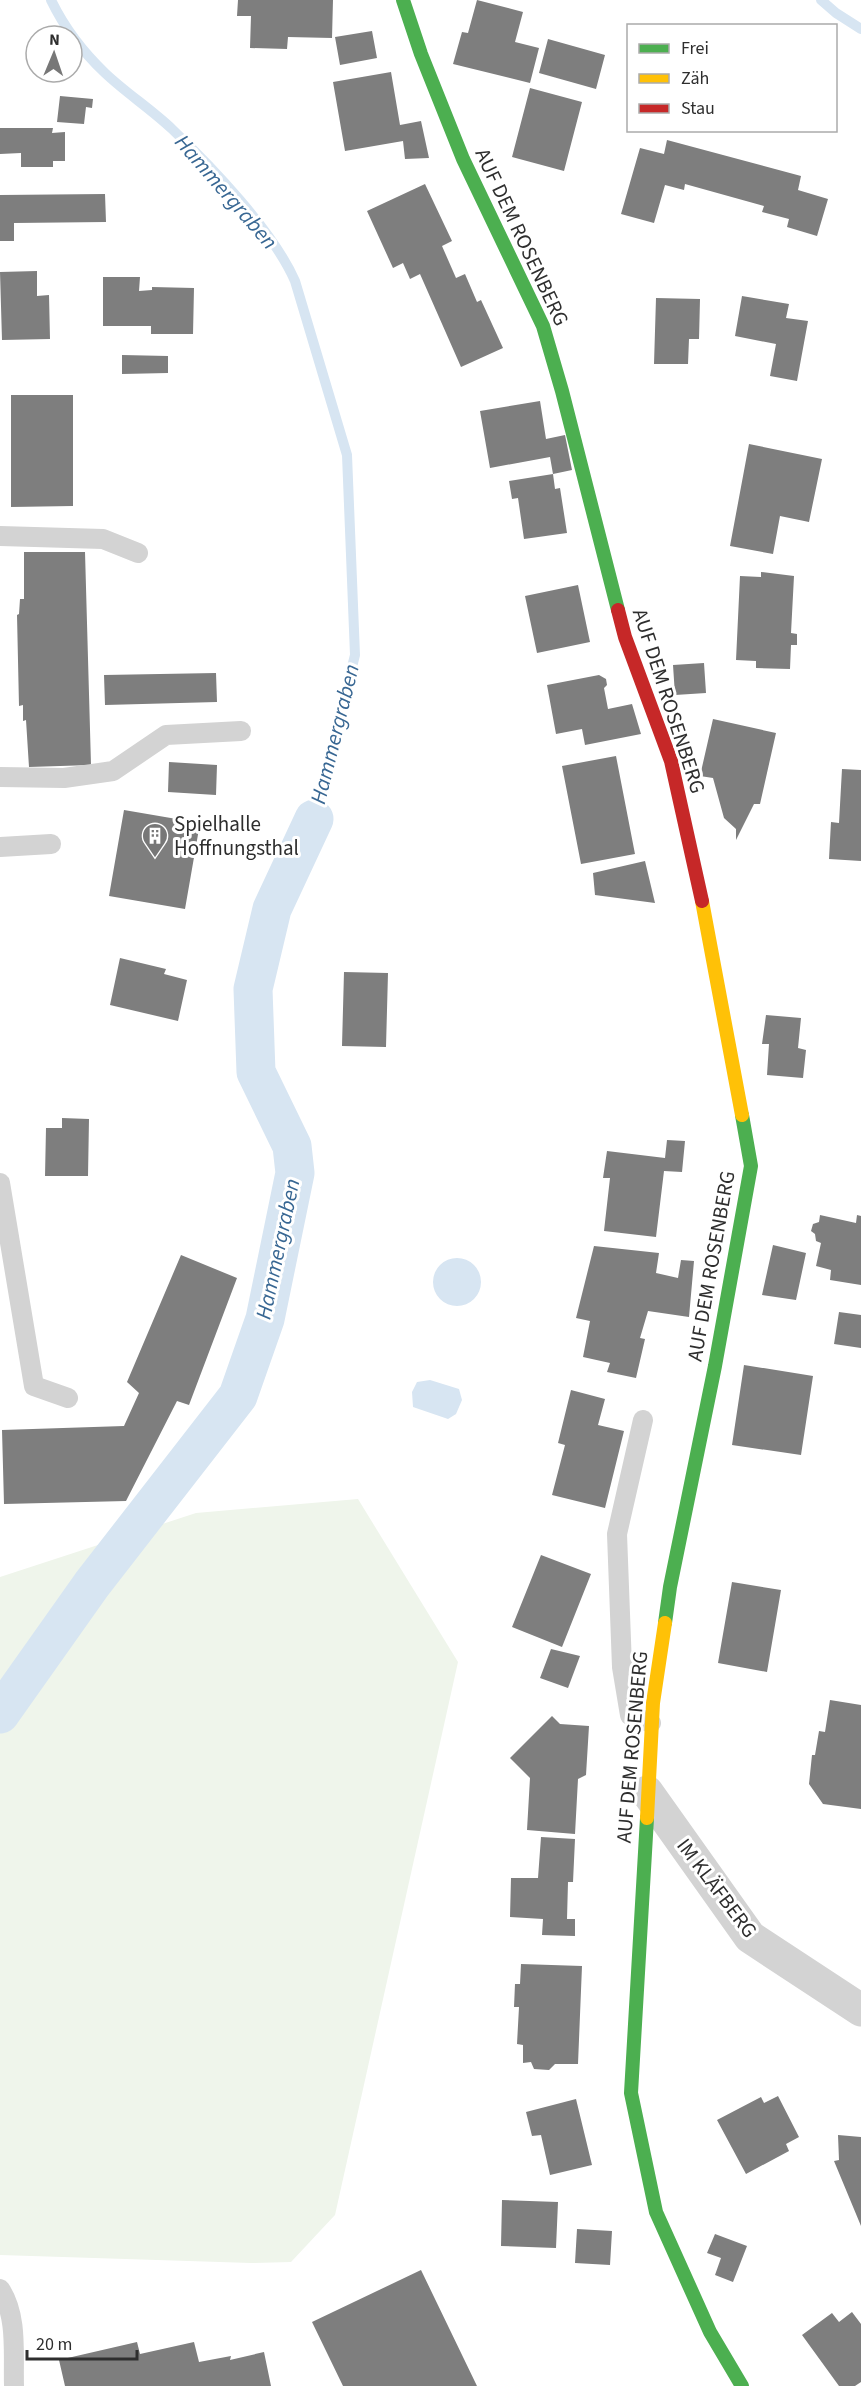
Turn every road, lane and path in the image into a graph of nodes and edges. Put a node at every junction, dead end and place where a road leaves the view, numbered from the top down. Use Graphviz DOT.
graph roads {
  1 [pos="404,0"];
  2 [pos="0,536"];
  3 [pos="138,553"];
  4 [pos="241,731"];
  5 [pos="0,777"];
  6 [pos="51,844"];
  7 [pos="0,847"];
  8 [pos="0,1183"];
  9 [pos="68,1398"];
  10 [pos="643,1420"];
  11 [pos="651,1723"];
  12 [pos="647,1792"];
  13 [pos="861,2010"];
  14 [pos="0,2289"];
  15 [pos="14,2386"];
  16 [pos="742,2386"];
  1 -- 11 [label="street, AUF DEM ROSENBERG"];
  2 -- 3 [label="lane"];
  4 -- 5 [label="lane"];
  6 -- 7 [label="lane"];
  8 -- 9 [label="lane"];
  10 -- 11 [label="lane"];
  11 -- 12 [label="street, AUF DEM ROSENBERG"];
  12 -- 13 [label="street, IM KLÄFBERG"];
  12 -- 16 [label="street, AUF DEM ROSENBERG"];
  14 -- 15 [label="lane"];
}
